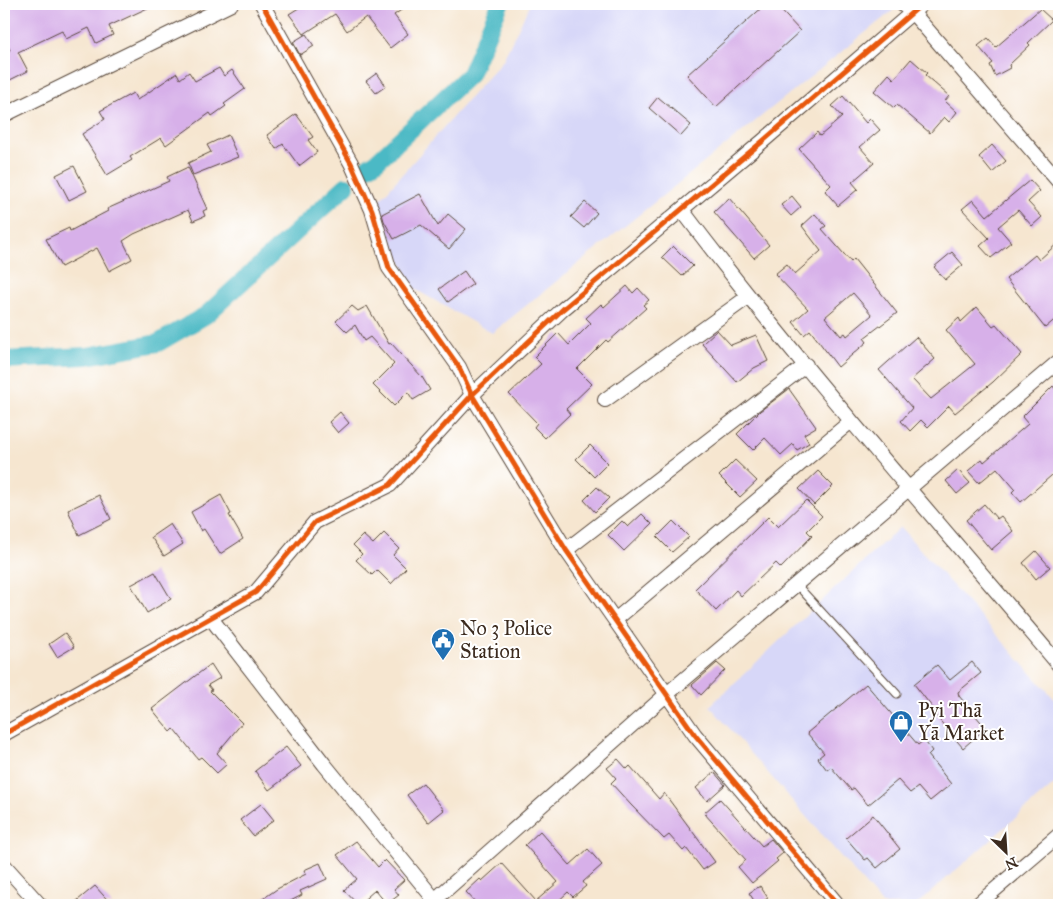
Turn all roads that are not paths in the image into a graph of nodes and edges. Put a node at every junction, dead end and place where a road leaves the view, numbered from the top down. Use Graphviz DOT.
graph roads {
  1 [pos="231,4"];
  2 [pos="262,4"];
  3 [pos="912,7"];
  4 [pos="4,115"];
  5 [pos="1059,182"];
  6 [pos="682,210"];
  7 [pos="748,297"];
  8 [pos="806,365"];
  9 [pos="1057,366"];
  10 [pos="472,395"];
  11 [pos="606,400"];
  12 [pos="850,422"];
  13 [pos="908,487"];
  14 [pos="566,550"];
  15 [pos="796,584"];
  16 [pos="210,617"];
  17 [pos="615,620"];
  18 [pos="1059,665"];
  19 [pos="667,694"];
  20 [pos="896,694"];
  21 [pos="4,734"];
  22 [pos="1059,835"];
  23 [pos="4,865"];
  24 [pos="434,904"];
  25 [pos="40,905"];
  26 [pos="838,905"];
  27 [pos="977,905"];
  1 -- 4 [label="street"];
  2 -- 10 [label="street"];
  3 -- 5 [label="street"];
  3 -- 6 [label="street"];
  6 -- 7 [label="street"];
  6 -- 10 [label="street"];
  7 -- 8 [label="street"];
  7 -- 11 [label="street"];
  8 -- 12 [label="street"];
  8 -- 14 [label="street"];
  9 -- 13 [label="street"];
  10 -- 14 [label="street"];
  10 -- 16 [label="street"];
  12 -- 13 [label="street"];
  12 -- 17 [label="street"];
  13 -- 15 [label="street"];
  13 -- 18 [label="street"];
  14 -- 17 [label="street"];
  15 -- 19 [label="street"];
  15 -- 20 [label="lane"];
  16 -- 21 [label="street"];
  16 -- 24 [label="street"];
  17 -- 19 [label="street"];
  19 -- 24 [label="street"];
  19 -- 26 [label="street"];
  22 -- 27 [label="street"];
  23 -- 25 [label="street"];
}
